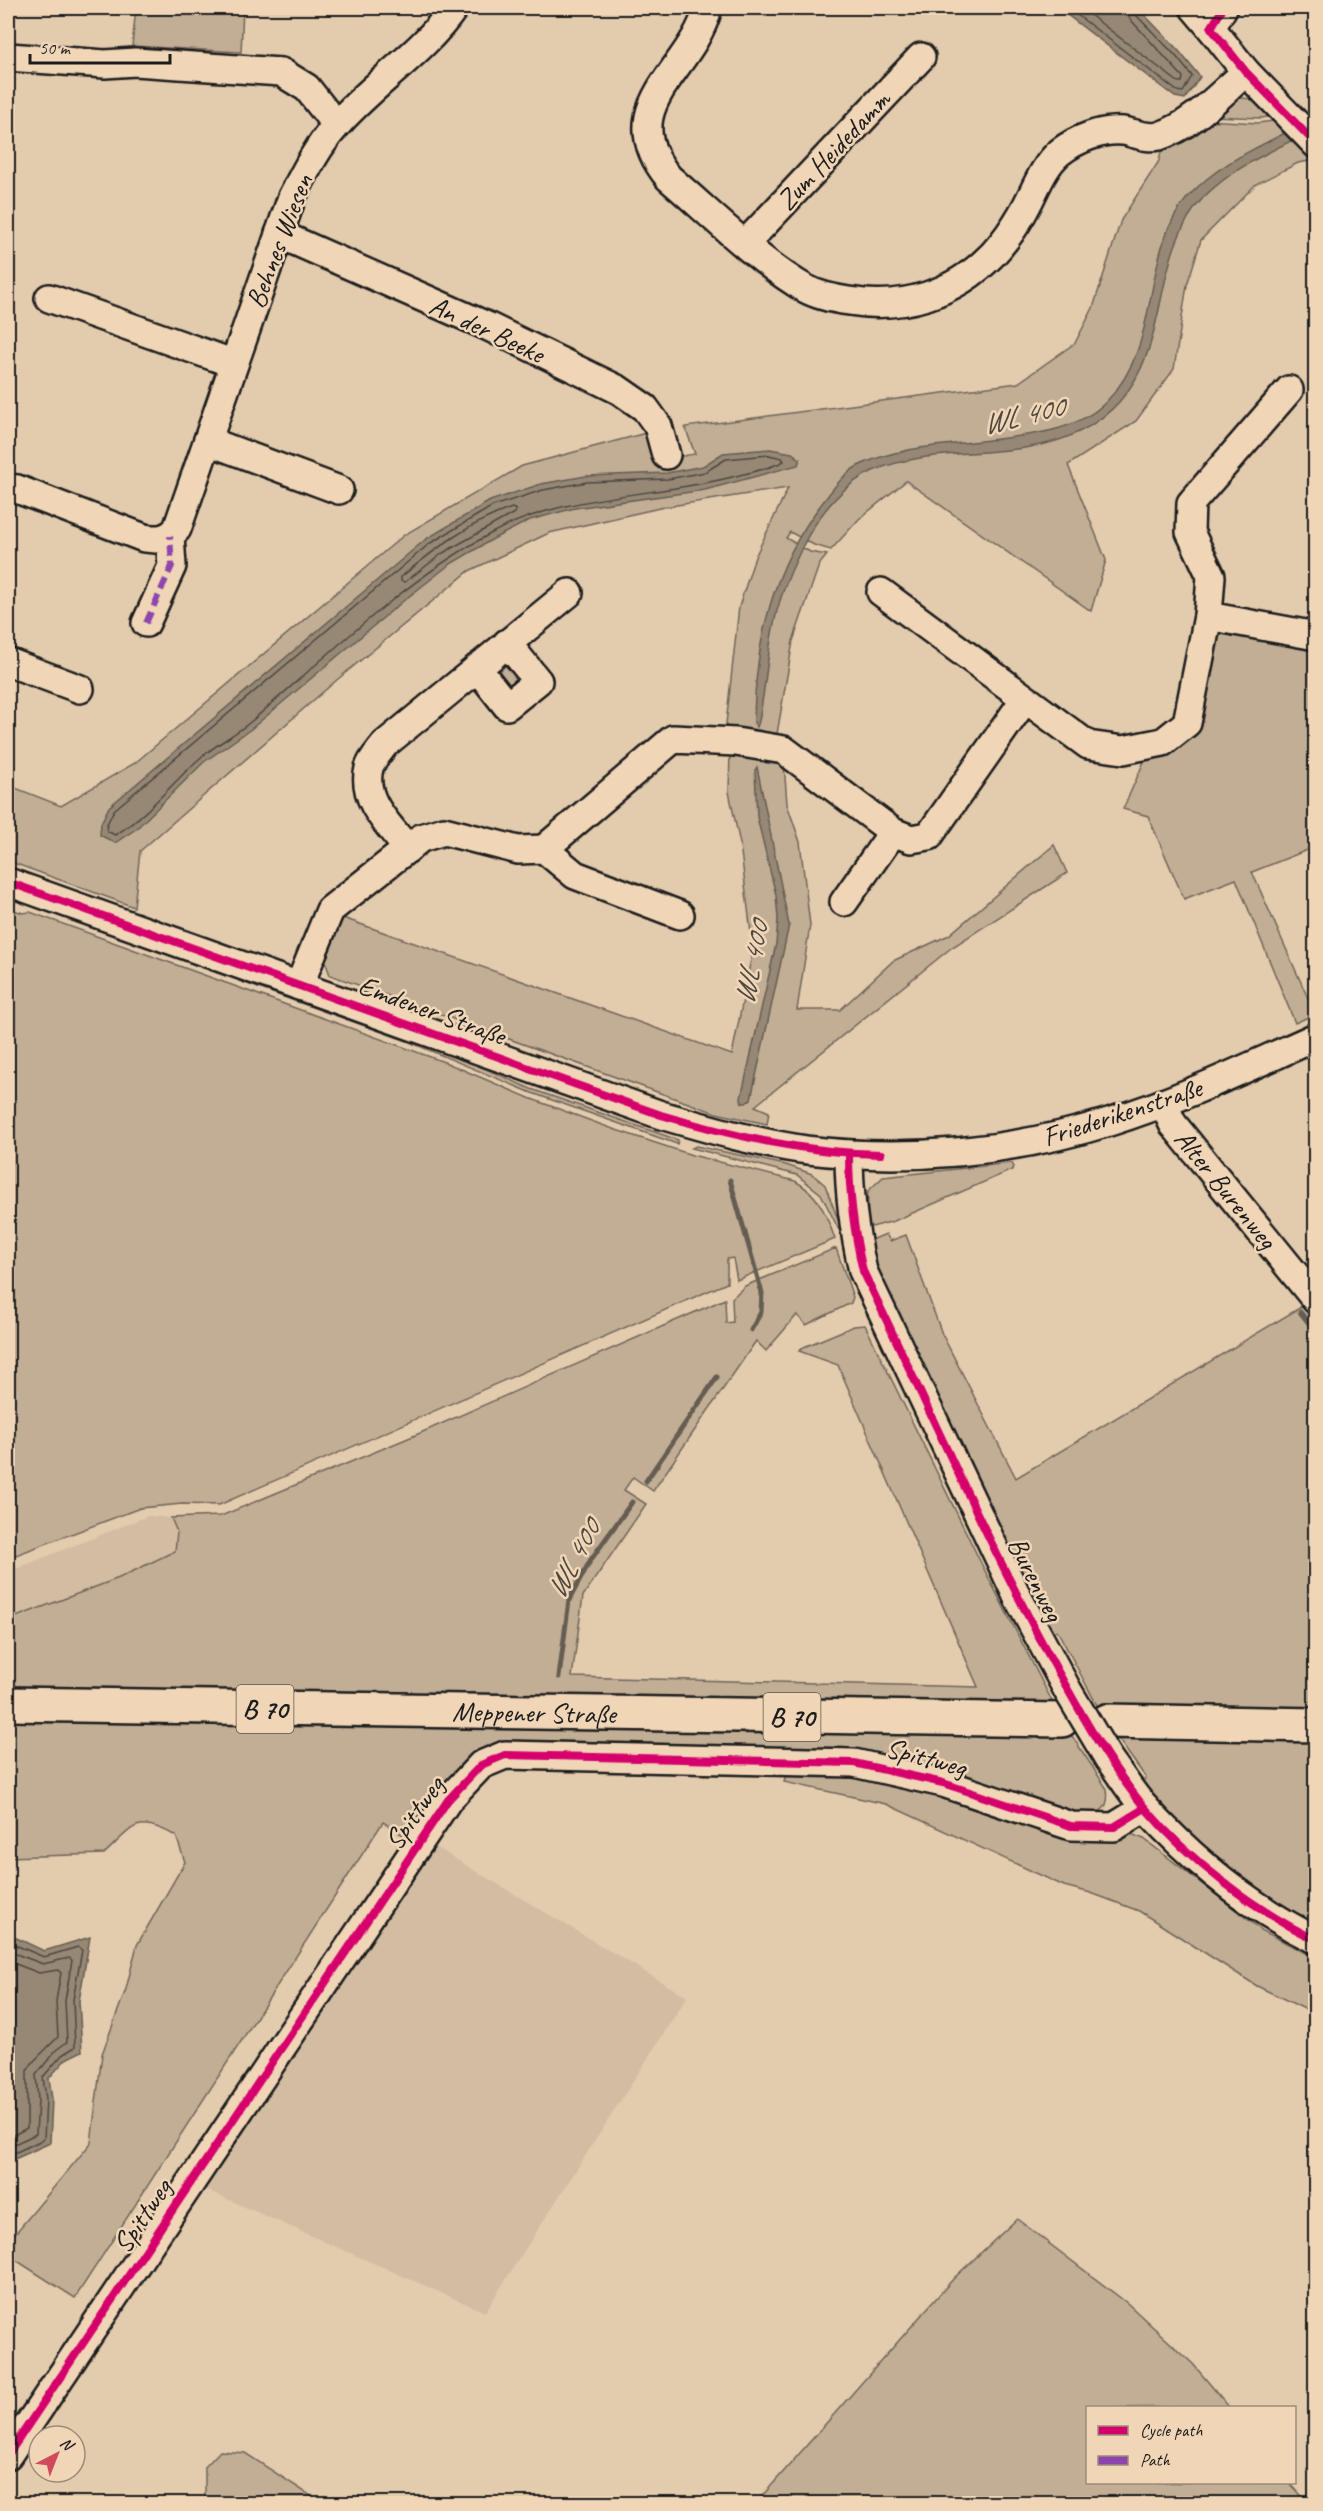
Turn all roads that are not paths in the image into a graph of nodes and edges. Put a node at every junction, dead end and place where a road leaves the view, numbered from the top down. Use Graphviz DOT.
graph roads {
  1 [pos="454,8"];
  2 [pos="708,8"];
  3 [pos="1194,8"];
  4 [pos="1217,18"];
  5 [pos="8,57"];
  6 [pos="921,57"];
  7 [pos="1246,72"];
  8 [pos="336,125"];
  9 [pos="1314,142"];
  10 [pos="279,234"];
  11 [pos="746,243"];
  12 [pos="49,298"];
  13 [pos="232,363"];
  14 [pos="1289,390"];
  15 [pos="208,441"];
  16 [pos="666,454"];
  17 [pos="8,488"];
  18 [pos="339,490"];
  19 [pos="170,536"];
  20 [pos="881,592"];
  21 [pos="569,593"];
  22 [pos="1208,616"];
  23 [pos="146,623"];
  24 [pos="1316,636"];
  25 [pos="507,643"];
  26 [pos="8,662"];
  27 [pos="477,668"];
  28 [pos="80,689"];
  29 [pos="1025,699"];
  30 [pos="893,832"];
  31 [pos="408,849"];
  32 [pos="543,849"];
  33 [pos="8,882"];
  34 [pos="844,902"];
  35 [pos="680,915"];
  36 [pos="299,986"];
  37 [pos="1316,1038"];
  38 [pos="1163,1102"];
  39 [pos="849,1154"];
  40 [pos="1316,1300"];
  41 [pos="8,1704"];
  42 [pos="1065,1705"];
  43 [pos="1107,1721"];
  44 [pos="1316,1725"];
  45 [pos="1145,1808"];
  46 [pos="1316,1940"];
  47 [pos="8,2456"];
  1 -- 8 [label="street, Behnes Wiesen"];
  2 -- 11 [label="street"];
  3 -- 4 [label="street"];
  4 -- 7 [label="street"];
  5 -- 8 [label="street"];
  6 -- 11 [label="street, Zum Heidedamm"];
  7 -- 9 [label="street"];
  7 -- 11 [label="street"];
  8 -- 10 [label="street, Behnes Wiesen"];
  10 -- 13 [label="street, Behnes Wiesen"];
  10 -- 16 [label="street, An der Beeke"];
  12 -- 13 [label="street"];
  13 -- 15 [label="street, Behnes Wiesen"];
  14 -- 22 [label="street"];
  15 -- 18 [label="street"];
  15 -- 19 [label="street, Behnes Wiesen"];
  17 -- 19 [label="street"];
  19 -- 23 [label="street"];
  20 -- 29 [label="street"];
  21 -- 25 [label="street"];
  22 -- 24 [label="street"];
  22 -- 29 [label="street"];
  25 -- 27 [label="street"];
  25 -- 27 [label="street"];
  26 -- 28 [label="street"];
  27 -- 31 [label="street"];
  29 -- 30 [label="street"];
  30 -- 32 [label="street"];
  30 -- 34 [label="street"];
  31 -- 32 [label="street"];
  31 -- 36 [label="street"];
  32 -- 35 [label="street"];
  33 -- 36 [label="street, Emdener Straße"];
  36 -- 39 [label="street, Emdener Straße"];
  37 -- 38 [label="street, Friederikenstraße"];
  38 -- 39 [label="street, Friederikenstraße"];
  38 -- 40 [label="street, Alter Burenweg"];
  39 -- 42 [label="street, Burenweg"];
  41 -- 42 [label="main road, Meppener Straße / B 70"];
  42 -- 45 [label="street, Burenweg, bridge"];
  43 -- 44 [label="main road"];
  45 -- 46 [label="street, Burenweg"];
  45 -- 47 [label="street, Spittweg"];
}
